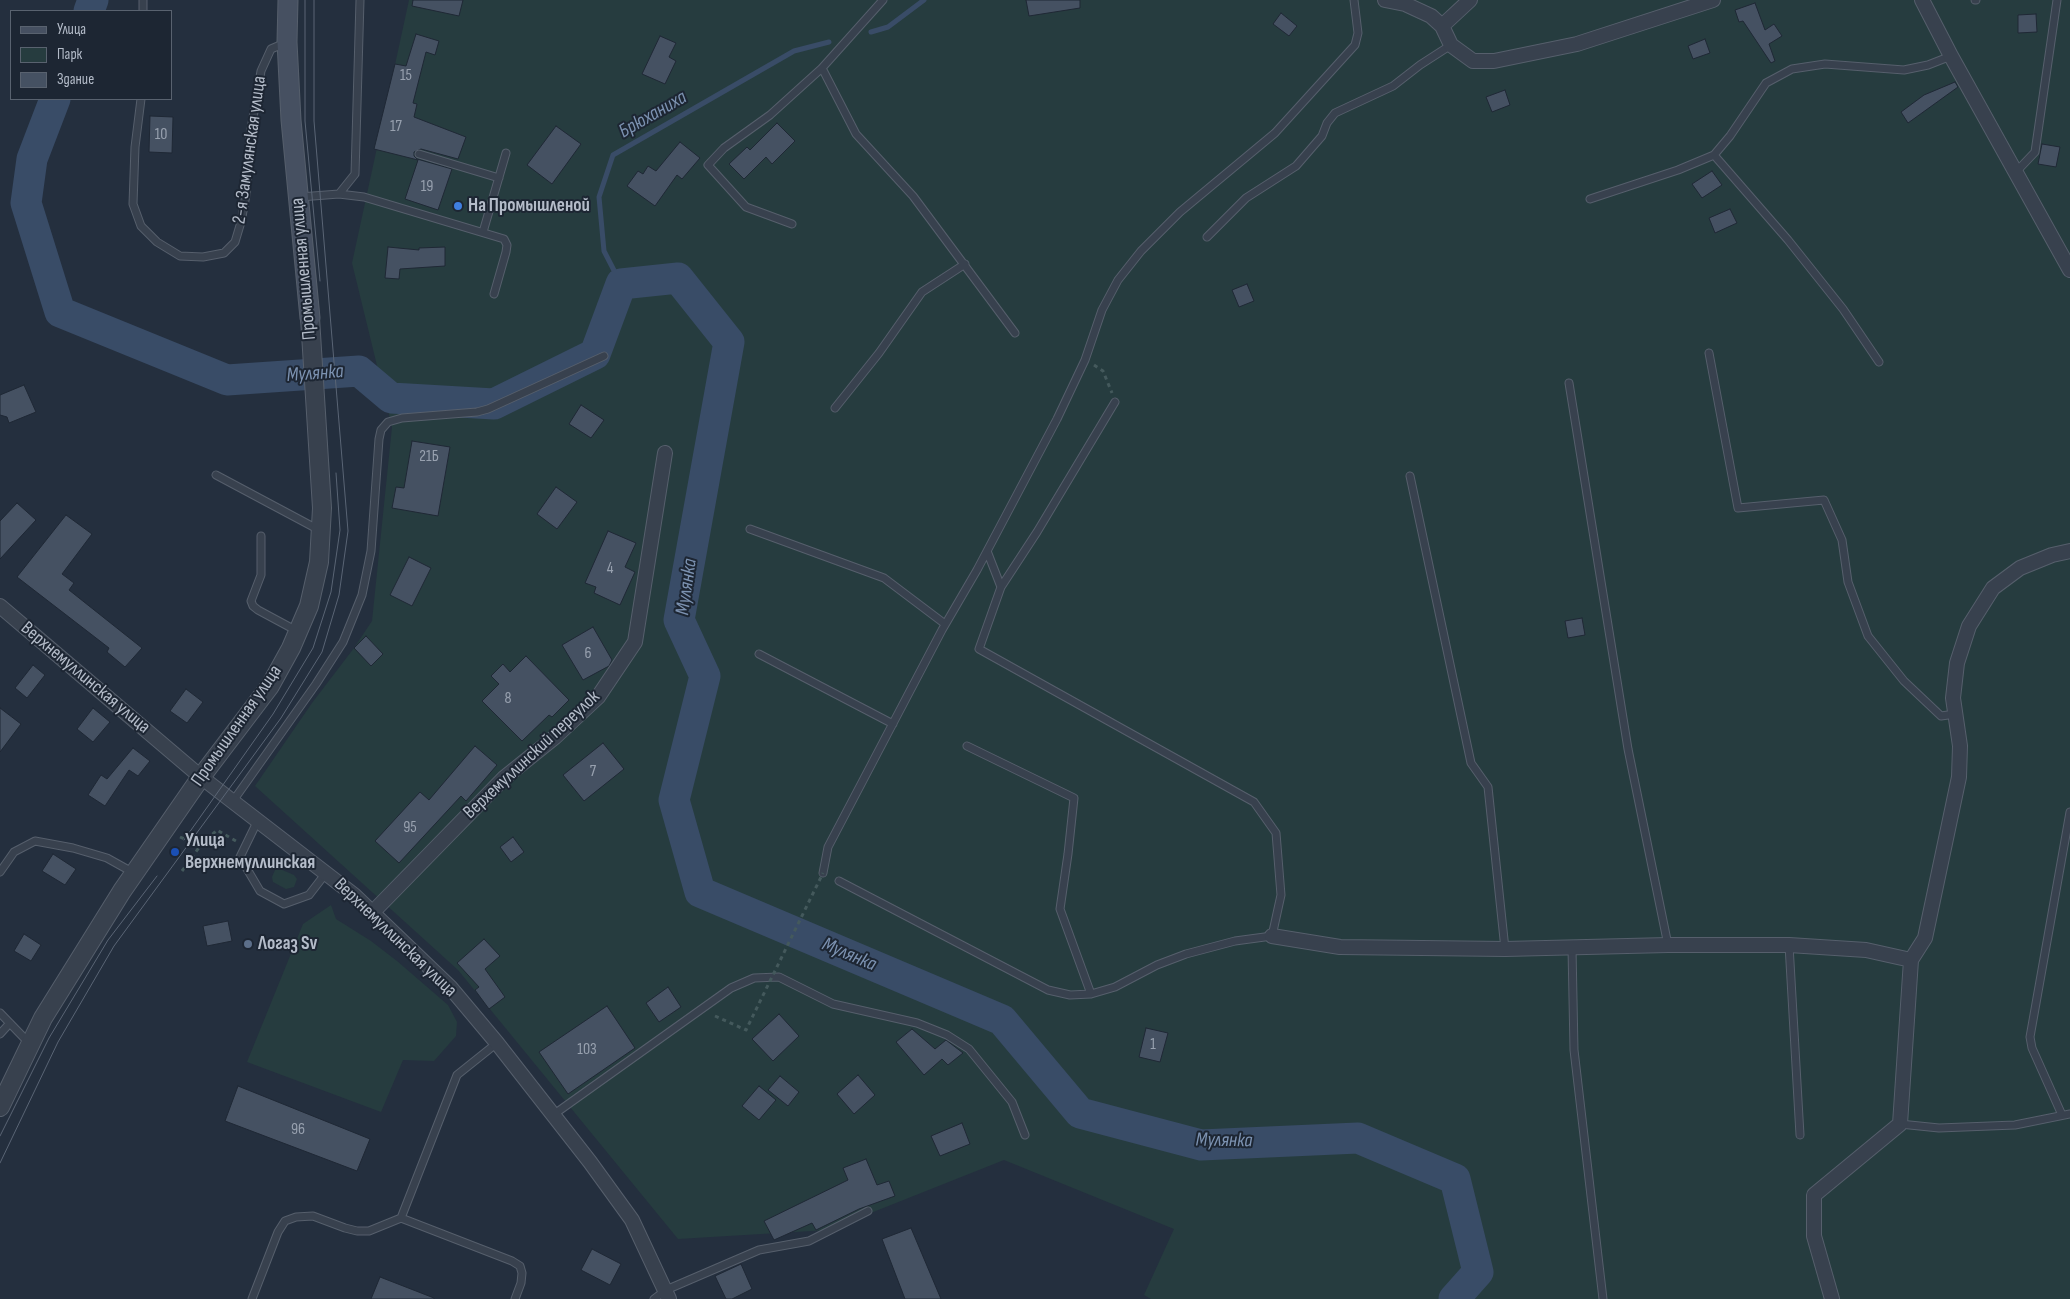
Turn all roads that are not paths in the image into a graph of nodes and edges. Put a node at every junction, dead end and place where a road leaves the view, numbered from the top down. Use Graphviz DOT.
graph roads {
  1 [pos="288,0"];
  2 [pos="360,0"];
  3 [pos="883,0"];
  4 [pos="1354,0"];
  5 [pos="1384,0"];
  6 [pos="1470,0"];
  7 [pos="1713,0"];
  8 [pos="1922,0"];
  9 [pos="2056,0"];
  10 [pos="1442,26"];
  11 [pos="287,42"];
  12 [pos="1451,45"];
  13 [pos="1951,56"];
  14 [pos="822,68"];
  15 [pos="141,100"];
  16 [pos="419,154"];
  17 [pos="506,154"];
  18 [pos="1714,155"];
  19 [pos="2016,172"];
  20 [pos="499,178"];
  21 [pos="339,194"];
  22 [pos="298,197"];
  23 [pos="1590,199"];
  24 [pos="792,224"];
  25 [pos="483,232"];
  26 [pos="1207,237"];
  27 [pos="965,264"];
  28 [pos="2070,270"];
  29 [pos="494,294"];
  30 [pos="310,318"];
  31 [pos="1015,333"];
  32 [pos="1709,353"];
  33 [pos="604,356"];
  34 [pos="1879,362"];
  35 [pos="1569,383"];
  36 [pos="1115,402"];
  37 [pos="835,408"];
  38 [pos="665,454"];
  39 [pos="216,474"];
  40 [pos="1410,476"];
  41 [pos="750,529"];
  42 [pos="321,531"];
  43 [pos="261,536"];
  44 [pos="986,551"];
  45 [pos="2070,551"];
  46 [pos="1001,587"];
  47 [pos="0,606"];
  48 [pos="945,624"];
  49 [pos="298,631"];
  50 [pos="759,654"];
  51 [pos="1956,714"];
  52 [pos="893,724"];
  53 [pos="967,746"];
  54 [pos="202,777"];
  55 [pos="233,801"];
  56 [pos="2070,812"];
  57 [pos="258,820"];
  58 [pos="0,872"];
  59 [pos="134,873"];
  60 [pos="327,873"];
  61 [pos="823,873"];
  62 [pos="838,881"];
  63 [pos="372,913"];
  64 [pos="1272,936"];
  65 [pos="1668,945"];
  66 [pos="1789,945"];
  67 [pos="1572,948"];
  68 [pos="1505,949"];
  69 [pos="1911,960"];
  70 [pos="1091,994"];
  71 [pos="0,1013"];
  72 [pos="10,1023"];
  73 [pos="0,1034"];
  74 [pos="497,1043"];
  75 [pos="30,1044"];
  76 [pos="0,1107"];
  77 [pos="553,1115"];
  78 [pos="2066,1115"];
  79 [pos="1900,1124"];
  80 [pos="1025,1135"];
  81 [pos="1800,1135"];
  82 [pos="868,1211"];
  83 [pos="401,1218"];
  84 [pos="668,1295"];
  85 [pos="252,1299"];
  86 [pos="515,1299"];
  87 [pos="654,1299"];
  88 [pos="1603,1299"];
  89 [pos="1832,1299"];
  1 -- 11 [label="main road, Промышленная улица"];
  2 -- 21 [label="lane"];
  3 -- 14 [label="lane"];
  4 -- 44 [label="lane"];
  5 -- 10 [label="street"];
  6 -- 10 [label="street"];
  7 -- 12 [label="street"];
  8 -- 13 [label="street"];
  9 -- 19 [label="lane"];
  10 -- 12 [label="street"];
  11 -- 15 [label="lane, 2-я Замулянская улица"];
  11 -- 22 [label="main road, Промышленная улица"];
  12 -- 26 [label="lane"];
  13 -- 18 [label="lane"];
  13 -- 19 [label="street"];
  14 -- 24 [label="lane"];
  14 -- 27 [label="lane"];
  16 -- 20 [label="lane"];
  17 -- 20 [label="lane"];
  18 -- 23 [label="lane"];
  18 -- 34 [label="lane"];
  19 -- 28 [label="street"];
  20 -- 25 [label="lane"];
  21 -- 22 [label="lane"];
  21 -- 25 [label="lane"];
  22 -- 30 [label="main road, Промышленная улица"];
  25 -- 29 [label="lane"];
  27 -- 31 [label="lane"];
  27 -- 37 [label="lane"];
  30 -- 42 [label="street, Промышленная улица"];
  32 -- 51 [label="lane"];
  33 -- 55 [label="lane"];
  35 -- 65 [label="lane"];
  36 -- 46 [label="lane"];
  38 -- 63 [label="street, Верхемуллинский переулок"];
  39 -- 42 [label="lane"];
  40 -- 68 [label="lane"];
  41 -- 48 [label="lane"];
  42 -- 49 [label="street, Промышленная улица"];
  43 -- 49 [label="lane"];
  44 -- 46 [label="lane"];
  44 -- 48 [label="lane"];
  45 -- 51 [label="street"];
  46 -- 64 [label="lane"];
  47 -- 54 [label="street, Верхнемуллинская улица"];
  48 -- 52 [label="lane"];
  49 -- 54 [label="street, Промышленная улица"];
  50 -- 52 [label="lane"];
  51 -- 69 [label="street"];
  52 -- 61 [label="lane"];
  53 -- 70 [label="lane"];
  54 -- 55 [label="street, Верхнемуллинская улица"];
  54 -- 59 [label="street, Промышленная улица"];
  55 -- 57 [label="street, Верхнемуллинская улица"];
  56 -- 78 [label="lane"];
  57 -- 60 [label="street, Верхнемуллинская улица"];
  57 -- 60 [label="lane"];
  58 -- 59 [label="lane"];
  59 -- 75 [label="street, Промышленная улица"];
  60 -- 63 [label="street, Верхнемуллинская улица"];
  62 -- 70 [label="lane"];
  63 -- 74 [label="street, Верхнемуллинская улица"];
  64 -- 68 [label="street"];
  64 -- 70 [label="lane"];
  65 -- 66 [label="street"];
  65 -- 67 [label="street"];
  66 -- 69 [label="street"];
  66 -- 81 [label="lane"];
  67 -- 68 [label="street"];
  67 -- 88 [label="lane"];
  69 -- 79 [label="street"];
  71 -- 72 [label="lane"];
  72 -- 73 [label="lane"];
  72 -- 75 [label="lane"];
  74 -- 77 [label="street, Верхнемуллинская улица"];
  74 -- 83 [label="lane"];
  75 -- 76 [label="street, Промышленная улица"];
  77 -- 80 [label="lane"];
  77 -- 84 [label="street, Верхнемуллинская улица"];
  78 -- 79 [label="lane"];
  79 -- 89 [label="street"];
  82 -- 84 [label="lane"];
  83 -- 85 [label="lane"];
  83 -- 86 [label="lane"];
  84 -- 87 [label="lane"];
}
